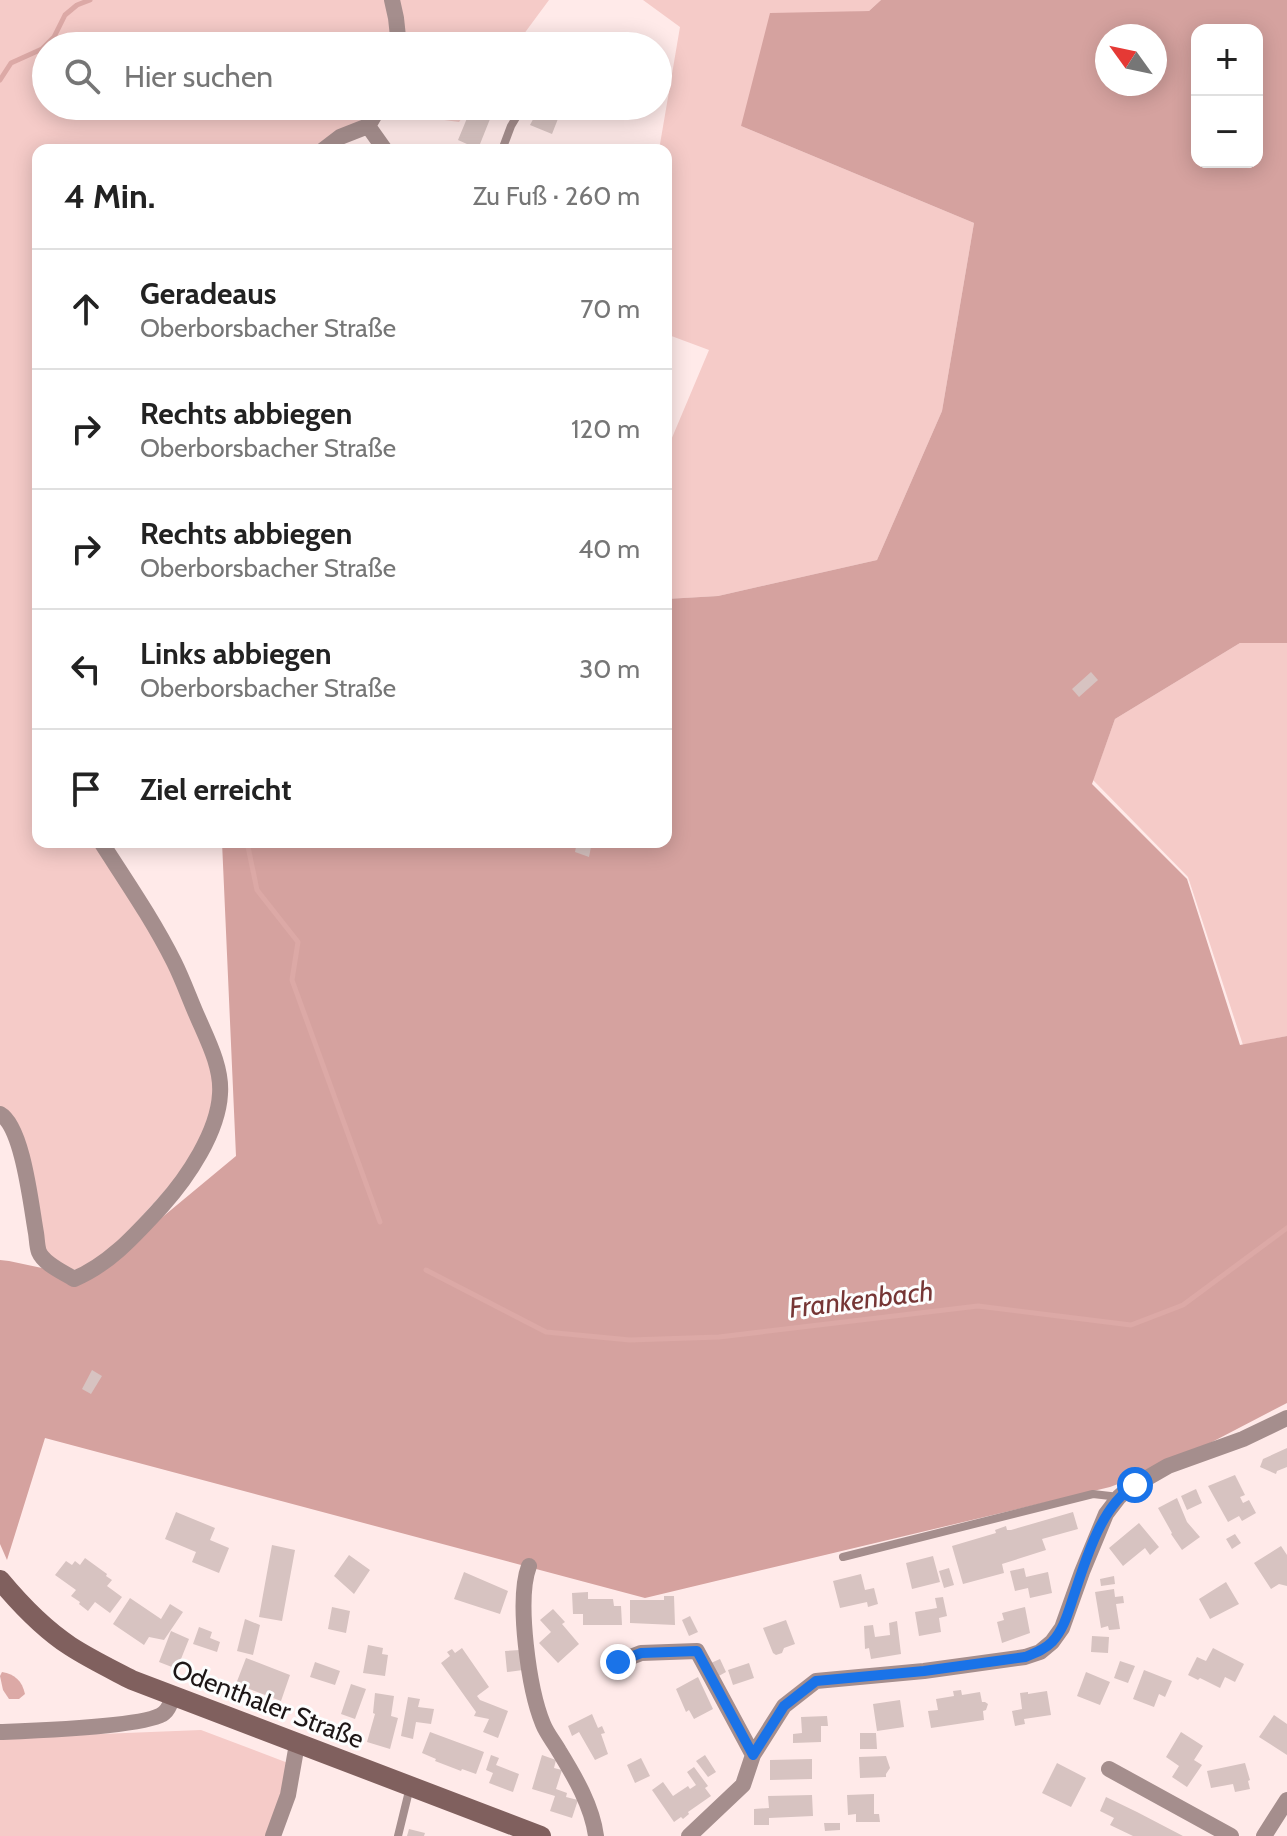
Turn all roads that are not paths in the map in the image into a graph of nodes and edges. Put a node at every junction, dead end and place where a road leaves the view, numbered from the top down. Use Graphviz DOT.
graph roads {
  1 [pos="392,0"];
  2 [pos="397,32"];
  3 [pos="372,120"];
  4 [pos="515,120"];
  5 [pos="368,126"];
  6 [pos="331,144"];
  7 [pos="381,144"];
  8 [pos="504,144"];
  9 [pos="105,848"];
  10 [pos="0,1114"];
  11 [pos="1287,1418"];
  12 [pos="1119,1497"];
  13 [pos="843,1557"];
  14 [pos="529,1566"];
  15 [pos="0,1580"];
  16 [pos="618,1662"];
  17 [pos="173,1696"];
  18 [pos="0,1732"];
  19 [pos="297,1744"];
  20 [pos="753,1755"];
  21 [pos="1109,1769"];
  22 [pos="410,1786"];
  23 [pos="1287,1800"];
  24 [pos="273,1836"];
  25 [pos="398,1836"];
  26 [pos="541,1836"];
  27 [pos="596,1836"];
  28 [pos="689,1836"];
  29 [pos="1231,1836"];
  30 [pos="1264,1836"];
  1 -- 2 [label="street"];
  3 -- 5 [label="street"];
  4 -- 8 [label="lane"];
  5 -- 6 [label="street"];
  5 -- 7 [label="street"];
  9 -- 10 [label="street"];
  11 -- 12 [label="street"];
  12 -- 13 [label="lane"];
  12 -- 20 [label="street"];
  14 -- 27 [label="street"];
  15 -- 17 [label="main road, Odenthaler Straße"];
  16 -- 20 [label="street"];
  17 -- 18 [label="street"];
  17 -- 19 [label="main road, Odenthaler Straße"];
  19 -- 22 [label="main road, Odenthaler Straße"];
  19 -- 24 [label="street"];
  20 -- 28 [label="street"];
  21 -- 29 [label="street"];
  22 -- 25 [label="lane"];
  22 -- 26 [label="main road, Odenthaler Straße"];
  23 -- 30 [label="street"];
}
